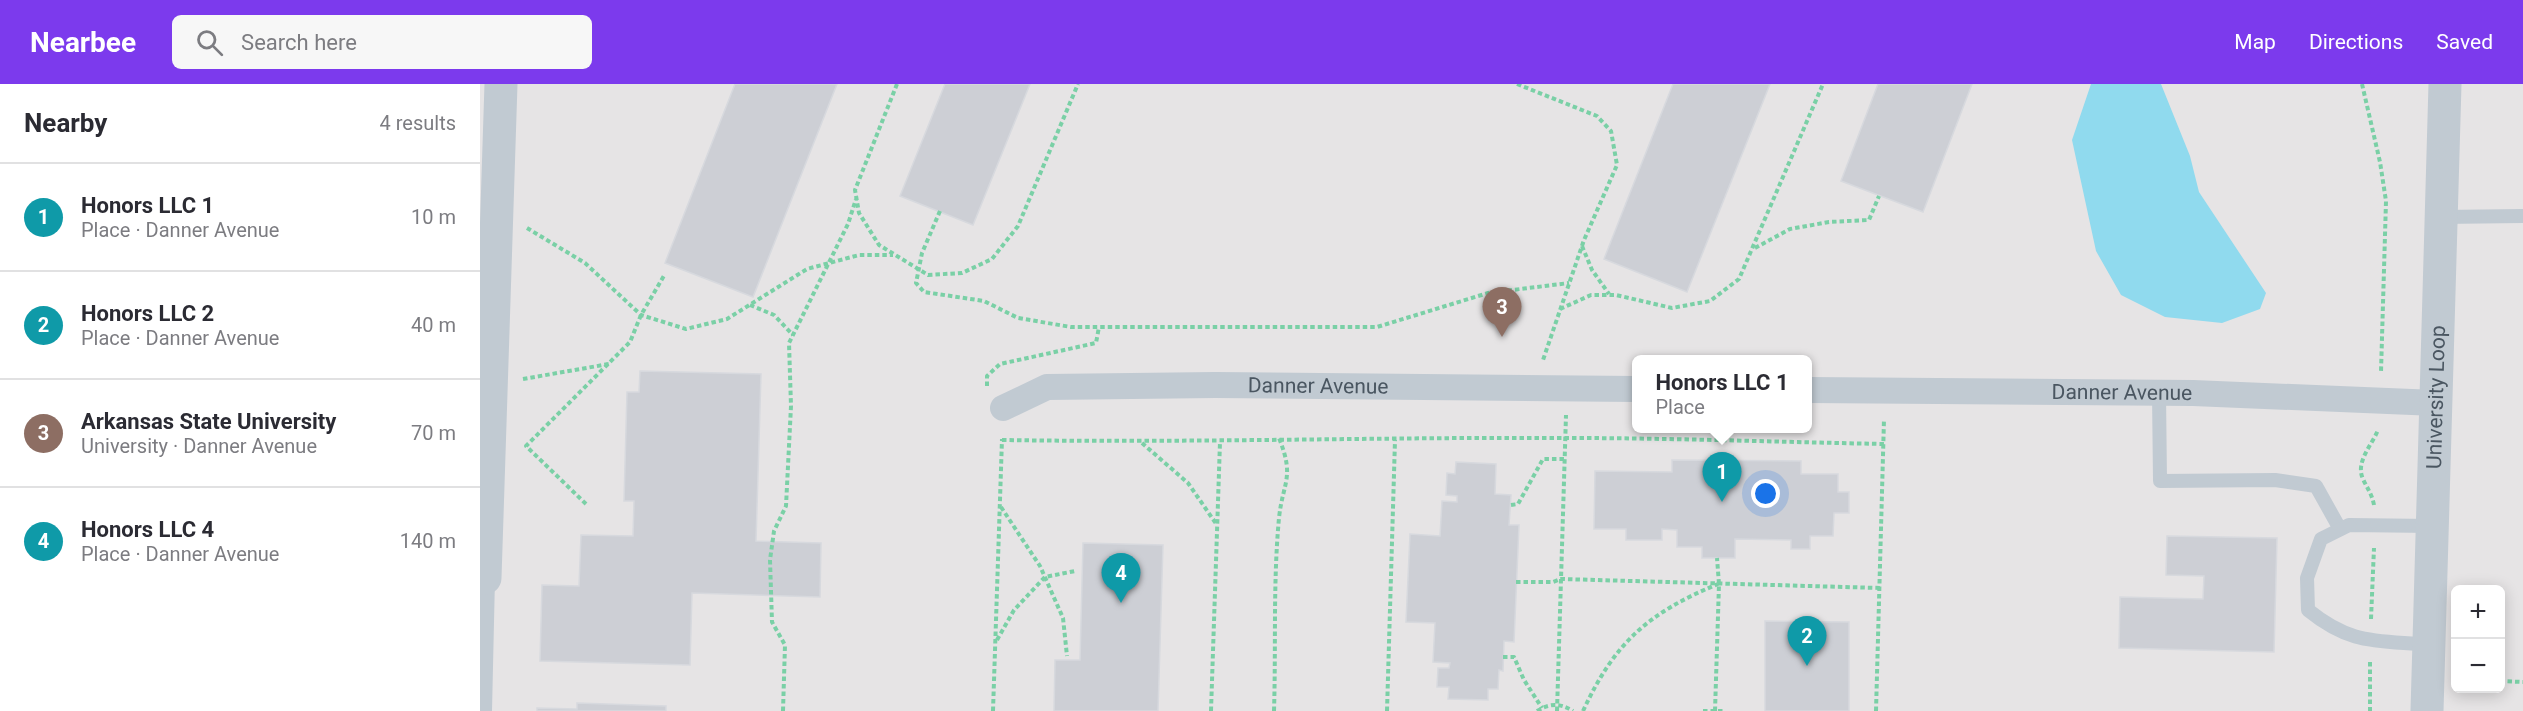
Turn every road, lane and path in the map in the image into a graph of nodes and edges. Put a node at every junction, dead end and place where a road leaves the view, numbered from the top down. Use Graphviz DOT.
graph roads {
  1 [pos="501,84"];
  2 [pos="897,84"];
  3 [pos="1078,84"];
  4 [pos="1517,84"];
  5 [pos="1823,84"];
  6 [pos="2362,84"];
  7 [pos="2445,84"];
  8 [pos="489,194"];
  9 [pos="1879,196"];
  10 [pos="856,199"];
  11 [pos="940,211"];
  12 [pos="2523,216"];
  13 [pos="2442,218"];
  14 [pos="521,225"];
  15 [pos="1582,246"];
  16 [pos="1755,248"];
  17 [pos="895,255"];
  18 [pos="828,263"];
  19 [pos="920,270"];
  20 [pos="665,273"];
  21 [pos="1569,283"];
  22 [pos="1610,295"];
  23 [pos="750,305"];
  24 [pos="1560,309"];
  25 [pos="641,315"];
  26 [pos="793,335"];
  27 [pos="2381,356"];
  28 [pos="609,364"];
  29 [pos="492,378"];
  30 [pos="1533,389"];
  31 [pos="1632,389"];
  32 [pos="1567,390"];
  33 [pos="1812,390"];
  34 [pos="1885,391"];
  35 [pos="2159,393"];
  36 [pos="2436,403"];
  37 [pos="1003,408"];
  38 [pos="1280,438"];
  39 [pos="1566,438"];
  40 [pos="1002,440"];
  41 [pos="1395,440"];
  42 [pos="1141,442"];
  43 [pos="1220,442"];
  44 [pos="1884,444"];
  45 [pos="1565,459"];
  46 [pos="586,504"];
  47 [pos="1511,505"];
  48 [pos="1000,506"];
  49 [pos="1217,526"];
  50 [pos="2432,526"];
  51 [pos="2340,529"];
  52 [pos="1717,558"];
  53 [pos="1075,571"];
  54 [pos="1045,577"];
  55 [pos="485,578"];
  56 [pos="1561,579"];
  57 [pos="1516,582"];
  58 [pos="1719,584"];
  59 [pos="1880,588"];
  60 [pos="996,643"];
  61 [pos="2429,645"];
  62 [pos="1067,656"];
  63 [pos="1503,657"];
  64 [pos="2505,681"];
  65 [pos="2523,682"];
  66 [pos="1557,705"];
  67 [pos="1542,708"];
  68 [pos="1715,710"];
  69 [pos="482,711"];
  70 [pos="783,711"];
  71 [pos="993,711"];
  72 [pos="1211,711"];
  73 [pos="1274,711"];
  74 [pos="1386,711"];
  75 [pos="1537,711"];
  76 [pos="1557,711"];
  77 [pos="1573,711"];
  78 [pos="1583,711"];
  79 [pos="1703,711"];
  80 [pos="1724,711"];
  81 [pos="1876,711"];
  82 [pos="2427,711"];
  1 -- 8 [label="street"];
  2 -- 10 [label="path"];
  3 -- 19 [label="path"];
  4 -- 15 [label="path"];
  5 -- 16 [label="path"];
  6 -- 27 [label="path"];
  7 -- 13 [label="street, University Loop"];
  8 -- 29 [label="street"];
  9 -- 16 [label="path"];
  10 -- 17 [label="path"];
  10 -- 18 [label="path"];
  11 -- 19 [label="path"];
  12 -- 13 [label="lane"];
  13 -- 36 [label="street, University Loop"];
  14 -- 25 [label="path"];
  15 -- 21 [label="path"];
  15 -- 22 [label="path"];
  16 -- 22 [label="path"];
  17 -- 18 [label="path"];
  17 -- 19 [label="path"];
  18 -- 23 [label="path"];
  18 -- 26 [label="path"];
  19 -- 21 [label="path"];
  20 -- 25 [label="path"];
  21 -- 24 [label="path"];
  22 -- 24 [label="path"];
  23 -- 25 [label="path"];
  23 -- 26 [label="path"];
  24 -- 30 [label="path"];
  25 -- 28 [label="path"];
  26 -- 70 [label="path"];
  28 -- 29 [label="path"];
  28 -- 46 [label="path"];
  29 -- 55 [label="street"];
  30 -- 32 [label="street, Danner Avenue"];
  30 -- 37 [label="street, Danner Avenue"];
  31 -- 32 [label="street, Danner Avenue"];
  32 -- 39 [label="path"];
  33 -- 34 [label="street, Danner Avenue"];
  34 -- 35 [label="street, Danner Avenue"];
  34 -- 44 [label="path"];
  35 -- 36 [label="street, Danner Avenue"];
  35 -- 51 [label="lane"];
  36 -- 50 [label="street, University Loop"];
  37 -- 40 [label="path"];
  38 -- 41 [label="path"];
  38 -- 43 [label="path"];
  38 -- 73 [label="path"];
  39 -- 41 [label="path"];
  39 -- 44 [label="path"];
  39 -- 45 [label="path"];
  40 -- 42 [label="path"];
  40 -- 48 [label="path"];
  41 -- 74 [label="path"];
  42 -- 43 [label="path"];
  42 -- 49 [label="path"];
  43 -- 49 [label="path"];
  44 -- 59 [label="path"];
  45 -- 47 [label="path"];
  45 -- 56 [label="path"];
  48 -- 54 [label="path"];
  48 -- 60 [label="path"];
  49 -- 72 [label="path"];
  50 -- 51 [label="lane"];
  50 -- 61 [label="street, University Loop"];
  51 -- 61 [label="lane"];
  52 -- 58 [label="path"];
  53 -- 54 [label="path"];
  54 -- 60 [label="path"];
  54 -- 62 [label="path"];
  55 -- 69 [label="street"];
  56 -- 57 [label="path"];
  56 -- 58 [label="path"];
  56 -- 66 [label="path"];
  58 -- 59 [label="path"];
  58 -- 68 [label="path"];
  58 -- 78 [label="path"];
  59 -- 81 [label="path"];
  60 -- 71 [label="path"];
  61 -- 82 [label="street, University Loop"];
  63 -- 67 [label="path"];
  64 -- 65 [label="path"];
  66 -- 67 [label="path"];
  66 -- 76 [label="path"];
  66 -- 77 [label="path"];
  67 -- 75 [label="path"];
  68 -- 79 [label="path"];
  68 -- 80 [label="path"];
}
